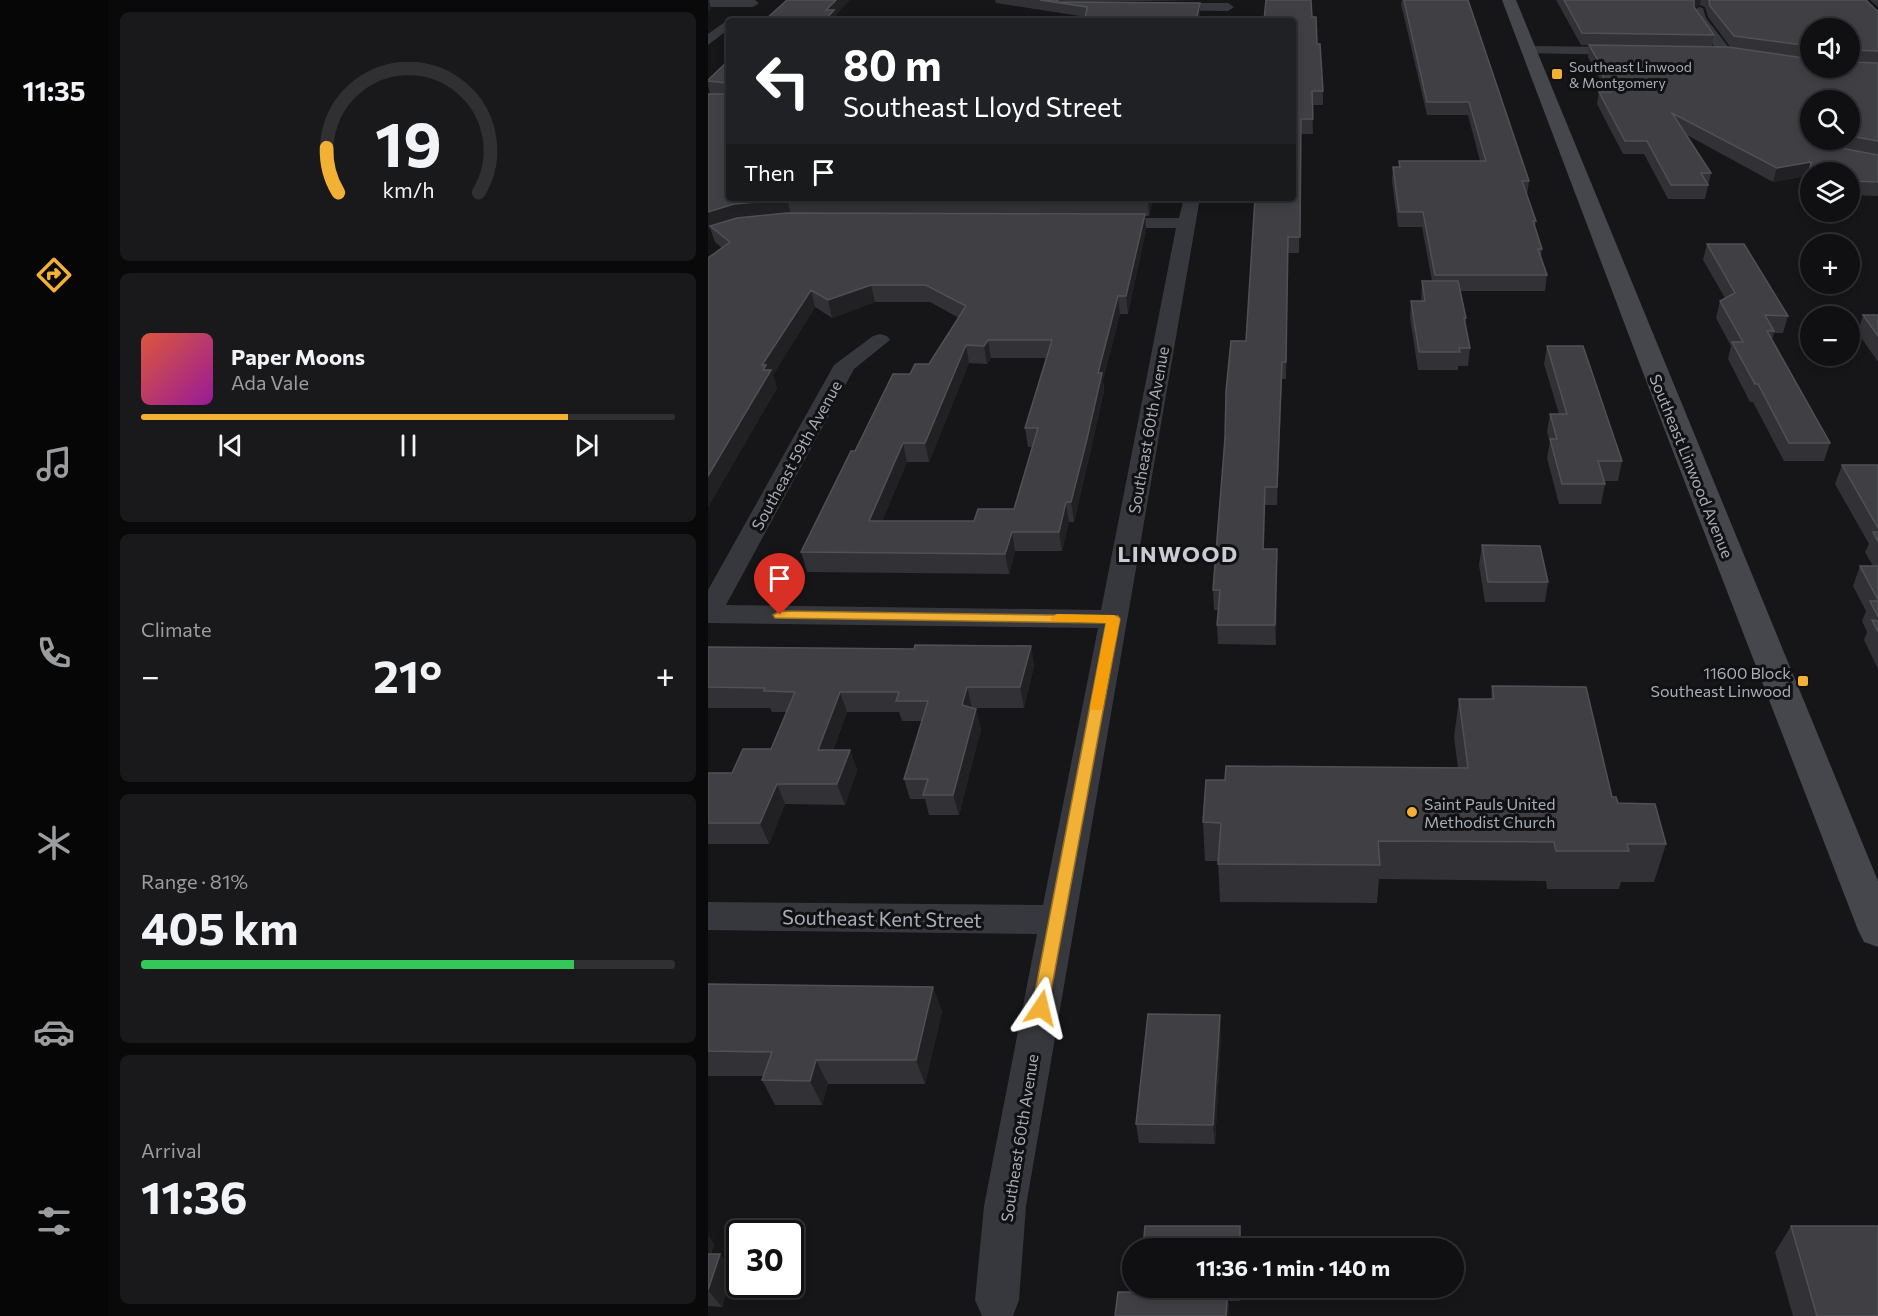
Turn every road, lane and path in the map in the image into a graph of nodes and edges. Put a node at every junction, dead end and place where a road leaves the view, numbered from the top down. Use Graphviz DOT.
graph roads {
  1 [pos="1509,0"];
  2 [pos="755,2"];
  3 [pos="708,3"];
  4 [pos="1228,4"];
  5 [pos="1145,7"];
  6 [pos="1699,10"];
  7 [pos="735,18"];
  8 [pos="726,25"];
  9 [pos="708,41"];
  10 [pos="1529,50"];
  11 [pos="1640,51"];
  12 [pos="1705,52"];
  13 [pos="1726,53"];
  14 [pos="1742,55"];
  15 [pos="1189,211"];
  16 [pos="1090,223"];
  17 [pos="880,340"];
  18 [pos="708,614"];
  19 [pos="1114,619"];
  20 [pos="708,916"];
  21 [pos="1056,920"];
  22 [pos="1878,930"];
  23 [pos="997,1300"];
  1 -- 10 [label="main road, Southeast Linwood Avenue"];
  2 -- 3 [label="street"];
  2 -- 7 [label="street"];
  4 -- 5 [label="street"];
  6 -- 13 [label="street"];
  8 -- 9 [label="street"];
  10 -- 11 [label="street"];
  10 -- 22 [label="main road, Southeast Linwood Avenue"];
  12 -- 13 [label="street"];
  13 -- 14 [label="street"];
  15 -- 16 [label="street"];
  15 -- 19 [label="street, Southeast 60th Avenue"];
  17 -- 18 [label="street, Southeast 59th Avenue"];
  18 -- 19 [label="street"];
  19 -- 21 [label="street, Southeast 60th Avenue"];
  20 -- 21 [label="street, Southeast Kent Street"];
  21 -- 23 [label="street, Southeast 60th Avenue"];
}
